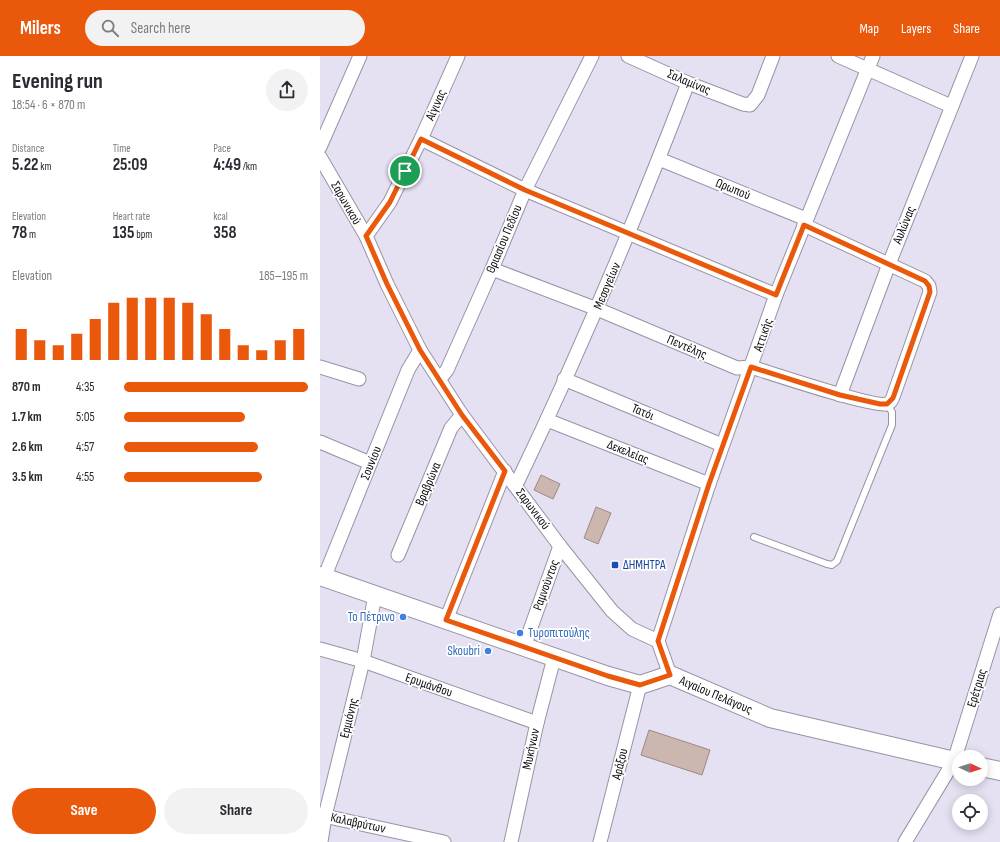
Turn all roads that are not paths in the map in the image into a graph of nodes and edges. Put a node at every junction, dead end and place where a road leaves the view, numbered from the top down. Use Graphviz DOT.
graph roads {
  1 [pos="360,56"];
  2 [pos="458,56"];
  3 [pos="592,56"];
  4 [pos="628,56"];
  5 [pos="773,56"];
  6 [pos="838,56"];
  7 [pos="873,56"];
  8 [pos="972,56"];
  9 [pos="868,69"];
  10 [pos="688,83"];
  11 [pos="951,106"];
  12 [pos="421,139"];
  13 [pos="320,147"];
  14 [pos="320,157"];
  15 [pos="659,159"];
  16 [pos="525,190"];
  17 [pos="805,222"];
  18 [pos="629,233"];
  19 [pos="366,236"];
  20 [pos="889,264"];
  21 [pos="492,269"];
  22 [pos="776,295"];
  23 [pos="597,309"];
  24 [pos="420,350"];
  25 [pos="320,366"];
  26 [pos="751,367"];
  27 [pos="564,379"];
  28 [pos="359,380"];
  29 [pos="439,380"];
  30 [pos="840,395"];
  31 [pos="887,404"];
  32 [pos="462,415"];
  33 [pos="548,420"];
  34 [pos="320,442"];
  35 [pos="722,445"];
  36 [pos="370,464"];
  37 [pos="505,471"];
  38 [pos="709,484"];
  39 [pos="516,485"];
  40 [pos="754,537"];
  41 [pos="560,546"];
  42 [pos="398,555"];
  43 [pos="322,577"];
  44 [pos="375,595"];
  45 [pos="1000,614"];
  46 [pos="446,620"];
  47 [pos="658,641"];
  48 [pos="524,647"];
  49 [pos="320,649"];
  50 [pos="554,658"];
  51 [pos="362,662"];
  52 [pos="670,675"];
  53 [pos="640,685"];
  54 [pos="537,723"];
  55 [pos="960,750"];
  56 [pos="952,760"];
  57 [pos="988,768"];
  58 [pos="952,769"];
  59 [pos="1000,771"];
  60 [pos="323,816"];
  61 [pos="321,842"];
  62 [pos="444,842"];
  63 [pos="511,842"];
  64 [pos="600,842"];
  65 [pos="905,842"];
  1 -- 13 [label="street"];
  2 -- 12 [label="street, Αίγινας"];
  3 -- 16 [label="street, Θριασίου Πεδίου"];
  4 -- 10 [label="street, Σαλαμίνας"];
  5 -- 10 [label="street, Σαλαμίνας"];
  6 -- 9 [label="street"];
  7 -- 9 [label="street, Αττικής"];
  8 -- 11 [label="street, Αυλώνας"];
  9 -- 11 [label="street"];
  9 -- 17 [label="street, Αττικής"];
  10 -- 15 [label="street, Μεσογείων"];
  11 -- 20 [label="street, Αυλώνας"];
  12 -- 16 [label="street"];
  12 -- 19 [label="street, Αίγινας"];
  14 -- 19 [label="street, Σαρωνικού"];
  15 -- 17 [label="street, Ωρωπού"];
  15 -- 18 [label="street, Μεσογείων"];
  16 -- 18 [label="street"];
  16 -- 21 [label="street, Θριασίου Πεδίου"];
  17 -- 20 [label="street, Ωρωπού"];
  17 -- 22 [label="street, Αττικής"];
  18 -- 22 [label="street"];
  18 -- 23 [label="street, Μεσογείων"];
  19 -- 24 [label="street, Σαρωνικού"];
  20 -- 30 [label="street, Αυλώνας"];
  20 -- 31 [label="street, Ωρωπού"];
  21 -- 23 [label="street, Πεντέλης"];
  21 -- 29 [label="street, Θριασίου Πεδίου"];
  22 -- 26 [label="street, Αττικής"];
  23 -- 26 [label="street, Πεντέλης"];
  23 -- 27 [label="street, Μεσογείων"];
  24 -- 29 [label="street, Σαρωνικού"];
  24 -- 36 [label="street, Σουνίου"];
  25 -- 28 [label="street"];
  26 -- 30 [label="street, Πεντέλης"];
  26 -- 35 [label="street, Αττικής"];
  27 -- 33 [label="street, Μεσογείων"];
  27 -- 35 [label="street, Τατόι"];
  29 -- 32 [label="street, Σαρωνικού"];
  30 -- 31 [label="street, Πεντέλης"];
  31 -- 40 [label="lane"];
  32 -- 37 [label="street, Σαρωνικού"];
  32 -- 42 [label="street, Βραβρώνα"];
  33 -- 38 [label="street, Δεκελείας"];
  33 -- 39 [label="street, Μεσογείων"];
  34 -- 36 [label="street"];
  35 -- 38 [label="street, Αττικής"];
  36 -- 43 [label="street, Σουνίου"];
  37 -- 39 [label="street, Σαρωνικού"];
  37 -- 46 [label="street"];
  38 -- 47 [label="street, Αττικής"];
  39 -- 41 [label="street, Σαρωνικού"];
  41 -- 47 [label="street, Σαρωνικού"];
  41 -- 48 [label="street, Ραμνούντος"];
  43 -- 44 [label="main road"];
  44 -- 46 [label="main road"];
  44 -- 51 [label="street, Ερμιόνης"];
  45 -- 55 [label="street, Ερέτριας"];
  46 -- 48 [label="main road"];
  47 -- 52 [label="street"];
  48 -- 50 [label="main road"];
  49 -- 51 [label="street, Ερυμάνθου"];
  50 -- 53 [label="main road"];
  50 -- 54 [label="street, Μυκήνων"];
  51 -- 54 [label="street, Ερυμάνθου"];
  51 -- 60 [label="street, Ερμιόνης"];
  52 -- 53 [label="main road, Αιγαίου Πελάγους"];
  52 -- 56 [label="main road, Αιγαίου Πελάγους"];
  53 -- 64 [label="street, Αράξου"];
  54 -- 63 [label="street, Μυκήνων"];
  57 -- 59 [label="main road"];
  58 -- 65 [label="street, Ερέτριας"];
  60 -- 61 [label="street, Ερμιόνης"];
  60 -- 62 [label="street, Καλαβρύτων"];
}
